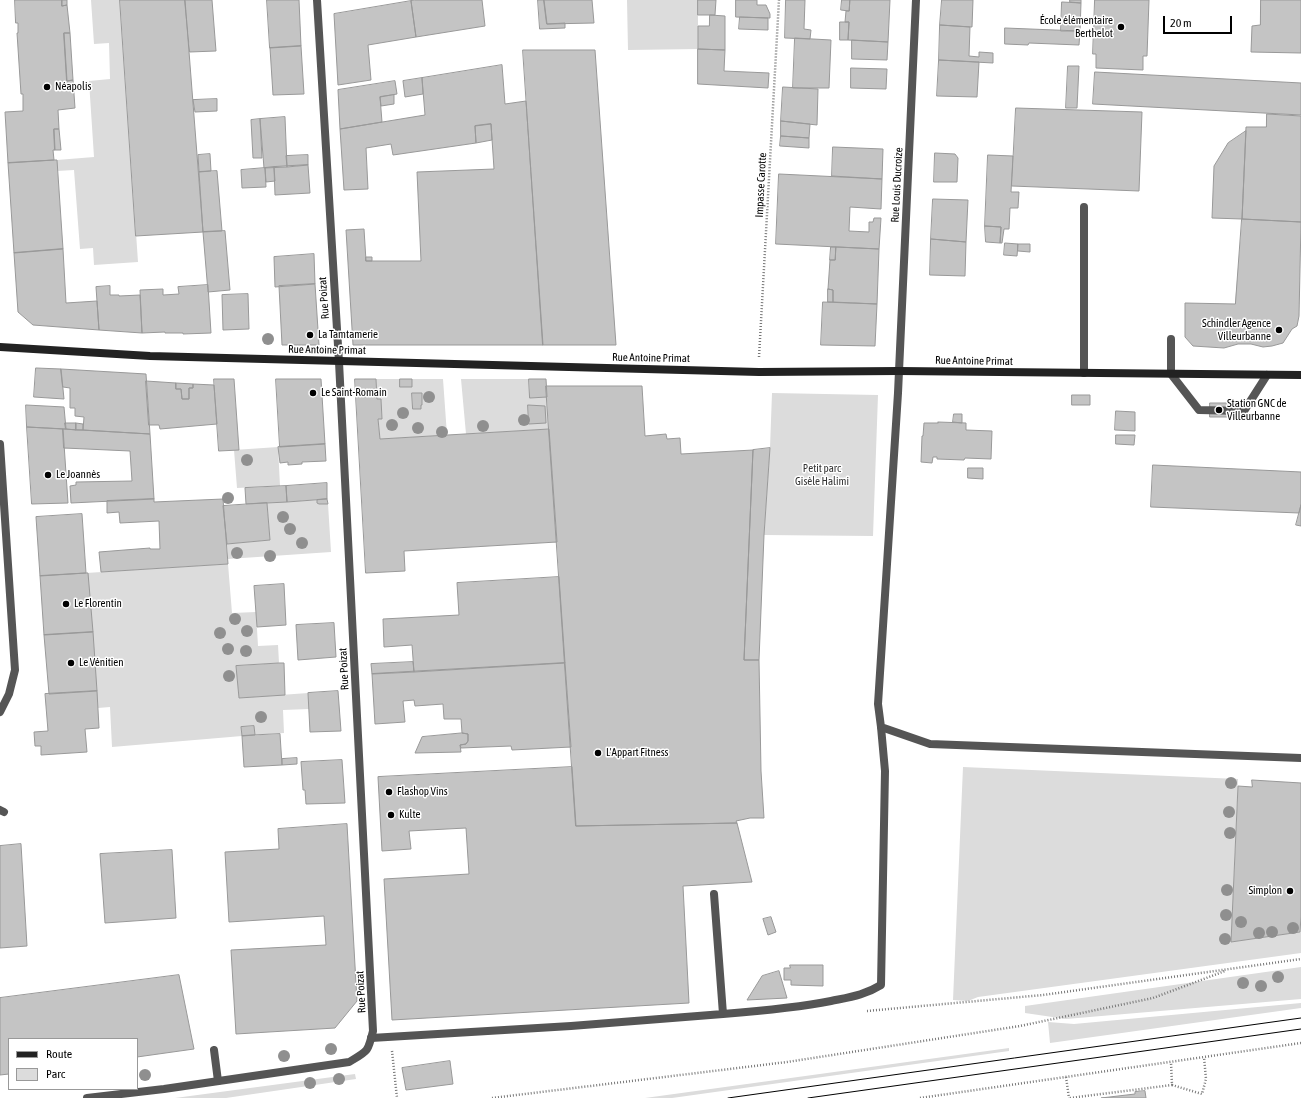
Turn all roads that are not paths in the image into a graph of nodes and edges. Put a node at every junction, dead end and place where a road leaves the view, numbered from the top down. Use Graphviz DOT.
graph roads {
  1 [pos="317,0"];
  2 [pos="916,0"];
  3 [pos="1084,207"];
  4 [pos="1171,339"];
  5 [pos="0,347"];
  6 [pos="339,362"];
  7 [pos="899,371"];
  8 [pos="1084,373"];
  9 [pos="1171,374"];
  10 [pos="1267,375"];
  11 [pos="1301,375"];
  12 [pos="0,444"];
  13 [pos="0,712"];
  14 [pos="881,727"];
  15 [pos="1301,758"];
  16 [pos="714,894"];
  17 [pos="724,1014"];
  18 [pos="371,1038"];
  19 [pos="214,1050"];
  20 [pos="218,1081"];
  21 [pos="87,1098"];
  1 -- 6 [label="street, Rue Poizat"];
  2 -- 7 [label="street, Rue Louis Ducroize"];
  3 -- 8 [label="street"];
  4 -- 9 [label="street"];
  5 -- 6 [label="main road, Rue Antoine Primat"];
  6 -- 7 [label="main road, Rue Antoine Primat"];
  6 -- 18 [label="street, Rue Poizat"];
  7 -- 8 [label="main road, Rue Antoine Primat"];
  7 -- 14 [label="street, Rue Louis Ducroize"];
  8 -- 9 [label="main road, Rue Antoine Primat"];
  9 -- 10 [label="main road, Rue Antoine Primat"];
  9 -- 10 [label="street"];
  10 -- 11 [label="main road, Rue Antoine Primat"];
  12 -- 13 [label="street"];
  14 -- 15 [label="street"];
  14 -- 17 [label="street, Rue Louis Ducroize"];
  16 -- 17 [label="street"];
  17 -- 18 [label="street"];
  18 -- 20 [label="street, Rue Poizat"];
  19 -- 20 [label="street"];
  20 -- 21 [label="street, Rue Poizat"];
}
